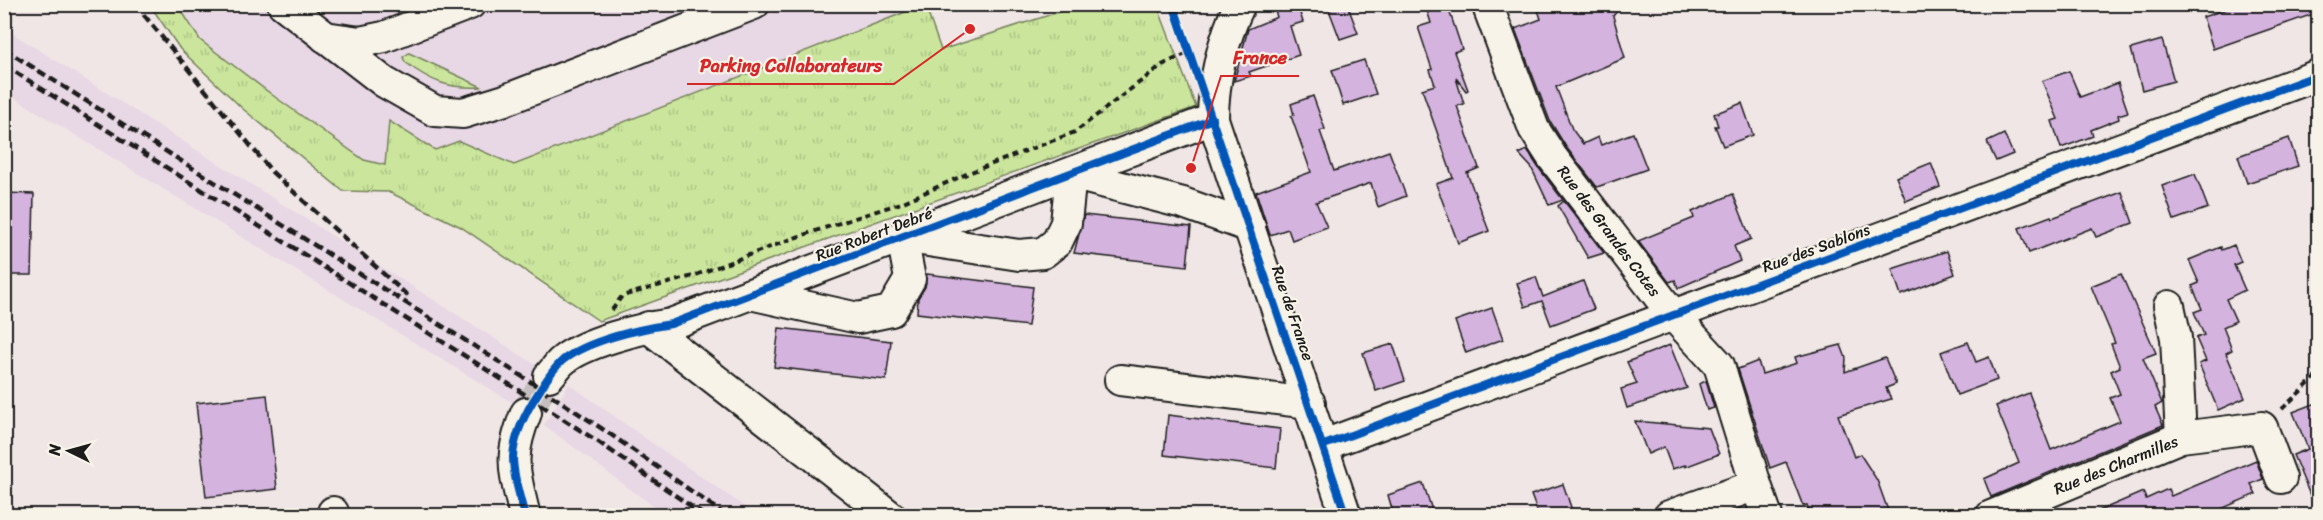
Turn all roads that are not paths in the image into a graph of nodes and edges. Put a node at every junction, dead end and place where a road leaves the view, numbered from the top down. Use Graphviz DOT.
graph roads {
  1 [pos="283,4"];
  2 [pos="470,4"];
  3 [pos="754,4"];
  4 [pos="1240,4"];
  5 [pos="1487,4"];
  6 [pos="325,37"];
  7 [pos="2319,75"];
  8 [pos="1213,119"];
  9 [pos="1071,174"];
  10 [pos="1250,227"];
  11 [pos="902,237"];
  12 [pos="750,294"];
  13 [pos="2169,306"];
  14 [pos="1673,315"];
  15 [pos="648,327"];
  16 [pos="549,376"];
  17 [pos="1120,380"];
  18 [pos="1310,404"];
  19 [pos="526,413"];
  20 [pos="2181,437"];
  21 [pos="1323,445"];
  22 [pos="2282,478"];
  23 [pos="1756,485"];
  24 [pos="1341,514"];
  25 [pos="525,516"];
  26 [pos="890,516"];
  27 [pos="1669,516"];
  28 [pos="1767,516"];
  29 [pos="1991,516"];
  1 -- 6 [label="street"];
  2 -- 6 [label="street"];
  3 -- 6 [label="street"];
  4 -- 8 [label="street, Rue de France"];
  5 -- 14 [label="street, Rue des Grandes Cotes"];
  7 -- 14 [label="street, Rue des Sablons"];
  8 -- 9 [label="street, Rue Robert Debré"];
  8 -- 10 [label="street, Rue de France"];
  9 -- 10 [label="street"];
  9 -- 11 [label="street, Rue Robert Debré"];
  9 -- 11 [label="street"];
  10 -- 18 [label="street, Rue de France"];
  11 -- 12 [label="street, Rue Robert Debré"];
  11 -- 12 [label="street"];
  12 -- 15 [label="street, Rue Robert Debré"];
  13 -- 20 [label="street"];
  14 -- 21 [label="street, Rue des Sablons"];
  14 -- 23 [label="street, Rue des Grandes Cotes"];
  15 -- 16 [label="street, Rue Robert Debré"];
  15 -- 26 [label="street"];
  17 -- 18 [label="street"];
  18 -- 21 [label="street, Rue de France"];
  19 -- 25 [label="street"];
  20 -- 22 [label="street, Rue des Charmilles"];
  20 -- 29 [label="street, Rue des Charmilles"];
  21 -- 24 [label="street, Rue de France"];
  23 -- 27 [label="street"];
  23 -- 28 [label="street, Rue des Grandes Cotes"];
}
